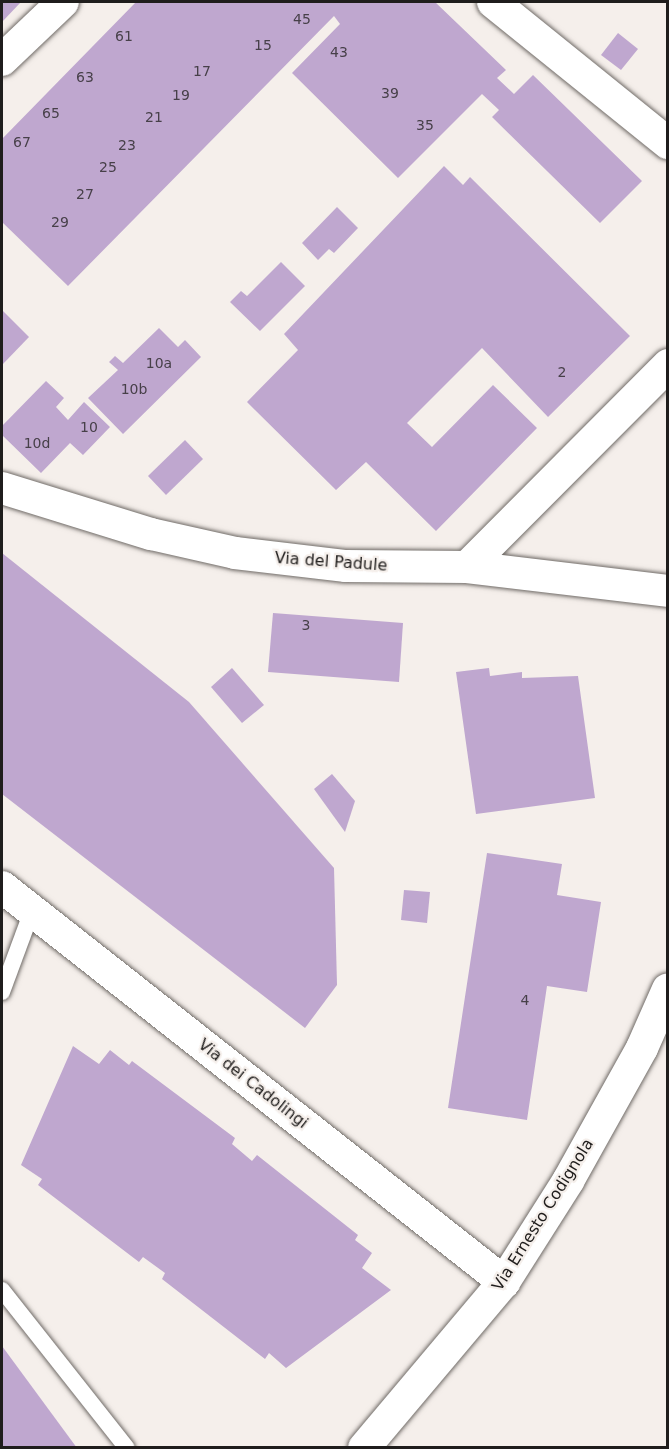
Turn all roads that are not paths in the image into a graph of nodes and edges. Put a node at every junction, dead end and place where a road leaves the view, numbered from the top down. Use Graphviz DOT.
graph roads {
  1 [pos="63,2"];
  2 [pos="493,2"];
  3 [pos="2,60"];
  4 [pos="663,136"];
  5 [pos="668,364"];
  6 [pos="2,488"];
  7 [pos="467,567"];
  8 [pos="668,591"];
  9 [pos="2,887"];
  10 [pos="32,911"];
  11 [pos="668,989"];
  12 [pos="2,992"];
  13 [pos="504,1282"];
  14 [pos="2,1290"];
  15 [pos="127,1448"];
  16 [pos="364,1448"];
  1 -- 3 [label="street"];
  2 -- 4 [label="street"];
  5 -- 7 [label="street"];
  6 -- 7 [label="street, Via del Padule"];
  7 -- 8 [label="street, Via del Padule"];
  9 -- 10 [label="street, Via dei Cadolingi"];
  10 -- 12 [label="lane"];
  10 -- 13 [label="street, Via dei Cadolingi"];
  11 -- 13 [label="street, Via Ernesto Codignola"];
  13 -- 16 [label="street, Via Ernesto Codignola"];
  14 -- 15 [label="lane"];
}
